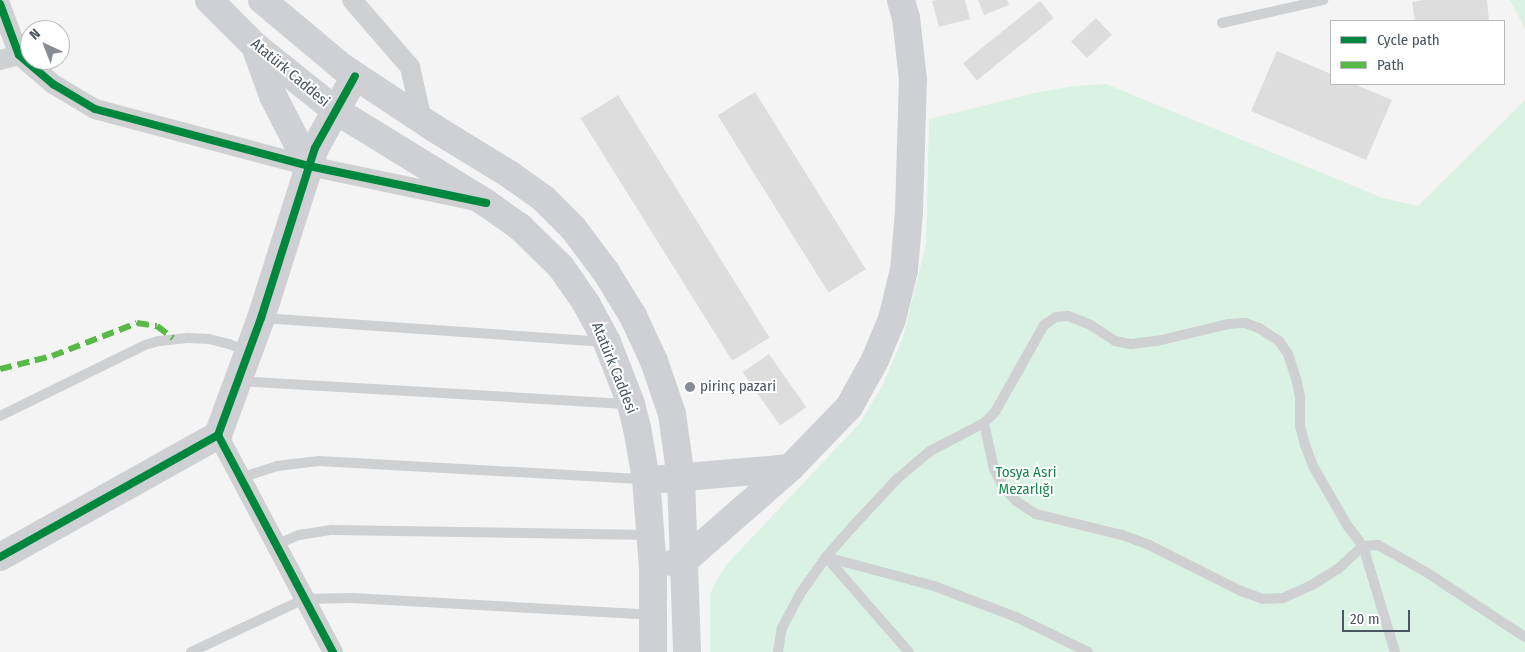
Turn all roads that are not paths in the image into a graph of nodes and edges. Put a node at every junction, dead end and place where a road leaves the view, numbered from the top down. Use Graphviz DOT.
graph roads {
  1 [pos="209,0"];
  2 [pos="262,0"];
  3 [pos="352,0"];
  4 [pos="901,0"];
  5 [pos="1323,0"];
  6 [pos="0,4"];
  7 [pos="1222,23"];
  8 [pos="255,46"];
  9 [pos="9,57"];
  10 [pos="355,76"];
  11 [pos="335,110"];
  12 [pos="422,120"];
  13 [pos="309,166"];
  14 [pos="486,203"];
  15 [pos="261,318"];
  16 [pos="607,342"];
  17 [pos="249,353"];
  18 [pos="238,381"];
  19 [pos="631,404"];
  20 [pos="0,416"];
  21 [pos="984,424"];
  22 [pos="218,435"];
  23 [pos="790,468"];
  24 [pos="240,478"];
  25 [pos="681,478"];
  26 [pos="646,480"];
  27 [pos="650,535"];
  28 [pos="275,545"];
  29 [pos="1363,546"];
  30 [pos="0,557"];
  31 [pos="826,557"];
  32 [pos="685,560"];
  33 [pos="653,568"];
  34 [pos="304,599"];
  35 [pos="653,616"];
  36 [pos="1525,637"];
  37 [pos="191,652"];
  38 [pos="333,652"];
  39 [pos="653,652"];
  40 [pos="687,652"];
  41 [pos="778,652"];
  42 [pos="909,652"];
  43 [pos="1088,652"];
  44 [pos="1396,652"];
  1 -- 8 [label="main road, Atatürk Caddesi"];
  2 -- 10 [label="main road"];
  3 -- 12 [label="street"];
  4 -- 23 [label="main road"];
  5 -- 7 [label="lane"];
  6 -- 9 [label="street"];
  8 -- 11 [label="main road, Atatürk Caddesi"];
  8 -- 13 [label="main road"];
  9 -- 13 [label="street"];
  10 -- 11 [label="main road"];
  10 -- 12 [label="main road"];
  11 -- 13 [label="main road"];
  11 -- 14 [label="main road, Atatürk Caddesi"];
  12 -- 25 [label="main road"];
  13 -- 14 [label="street"];
  13 -- 15 [label="main road"];
  14 -- 16 [label="main road, Atatürk Caddesi"];
  15 -- 16 [label="lane"];
  15 -- 17 [label="main road"];
  16 -- 19 [label="main road, Atatürk Caddesi"];
  17 -- 18 [label="main road"];
  17 -- 20 [label="lane"];
  18 -- 19 [label="lane"];
  18 -- 22 [label="main road"];
  19 -- 26 [label="main road, Atatürk Caddesi"];
  21 -- 29 [label="lane"];
  21 -- 29 [label="lane"];
  21 -- 31 [label="lane"];
  22 -- 24 [label="street"];
  22 -- 30 [label="main road"];
  23 -- 25 [label="main road"];
  23 -- 32 [label="main road"];
  24 -- 26 [label="lane"];
  24 -- 28 [label="street"];
  25 -- 26 [label="main road"];
  25 -- 32 [label="main road"];
  26 -- 27 [label="main road, Atatürk Caddesi"];
  27 -- 28 [label="lane"];
  27 -- 33 [label="main road, Atatürk Caddesi"];
  28 -- 34 [label="street"];
  29 -- 36 [label="lane"];
  29 -- 44 [label="lane"];
  31 -- 41 [label="lane"];
  31 -- 42 [label="lane"];
  31 -- 43 [label="lane"];
  32 -- 33 [label="main road"];
  32 -- 40 [label="main road"];
  33 -- 35 [label="main road, Atatürk Caddesi"];
  34 -- 35 [label="lane"];
  34 -- 37 [label="lane"];
  34 -- 38 [label="street"];
  35 -- 39 [label="main road, Atatürk Caddesi"];
}
